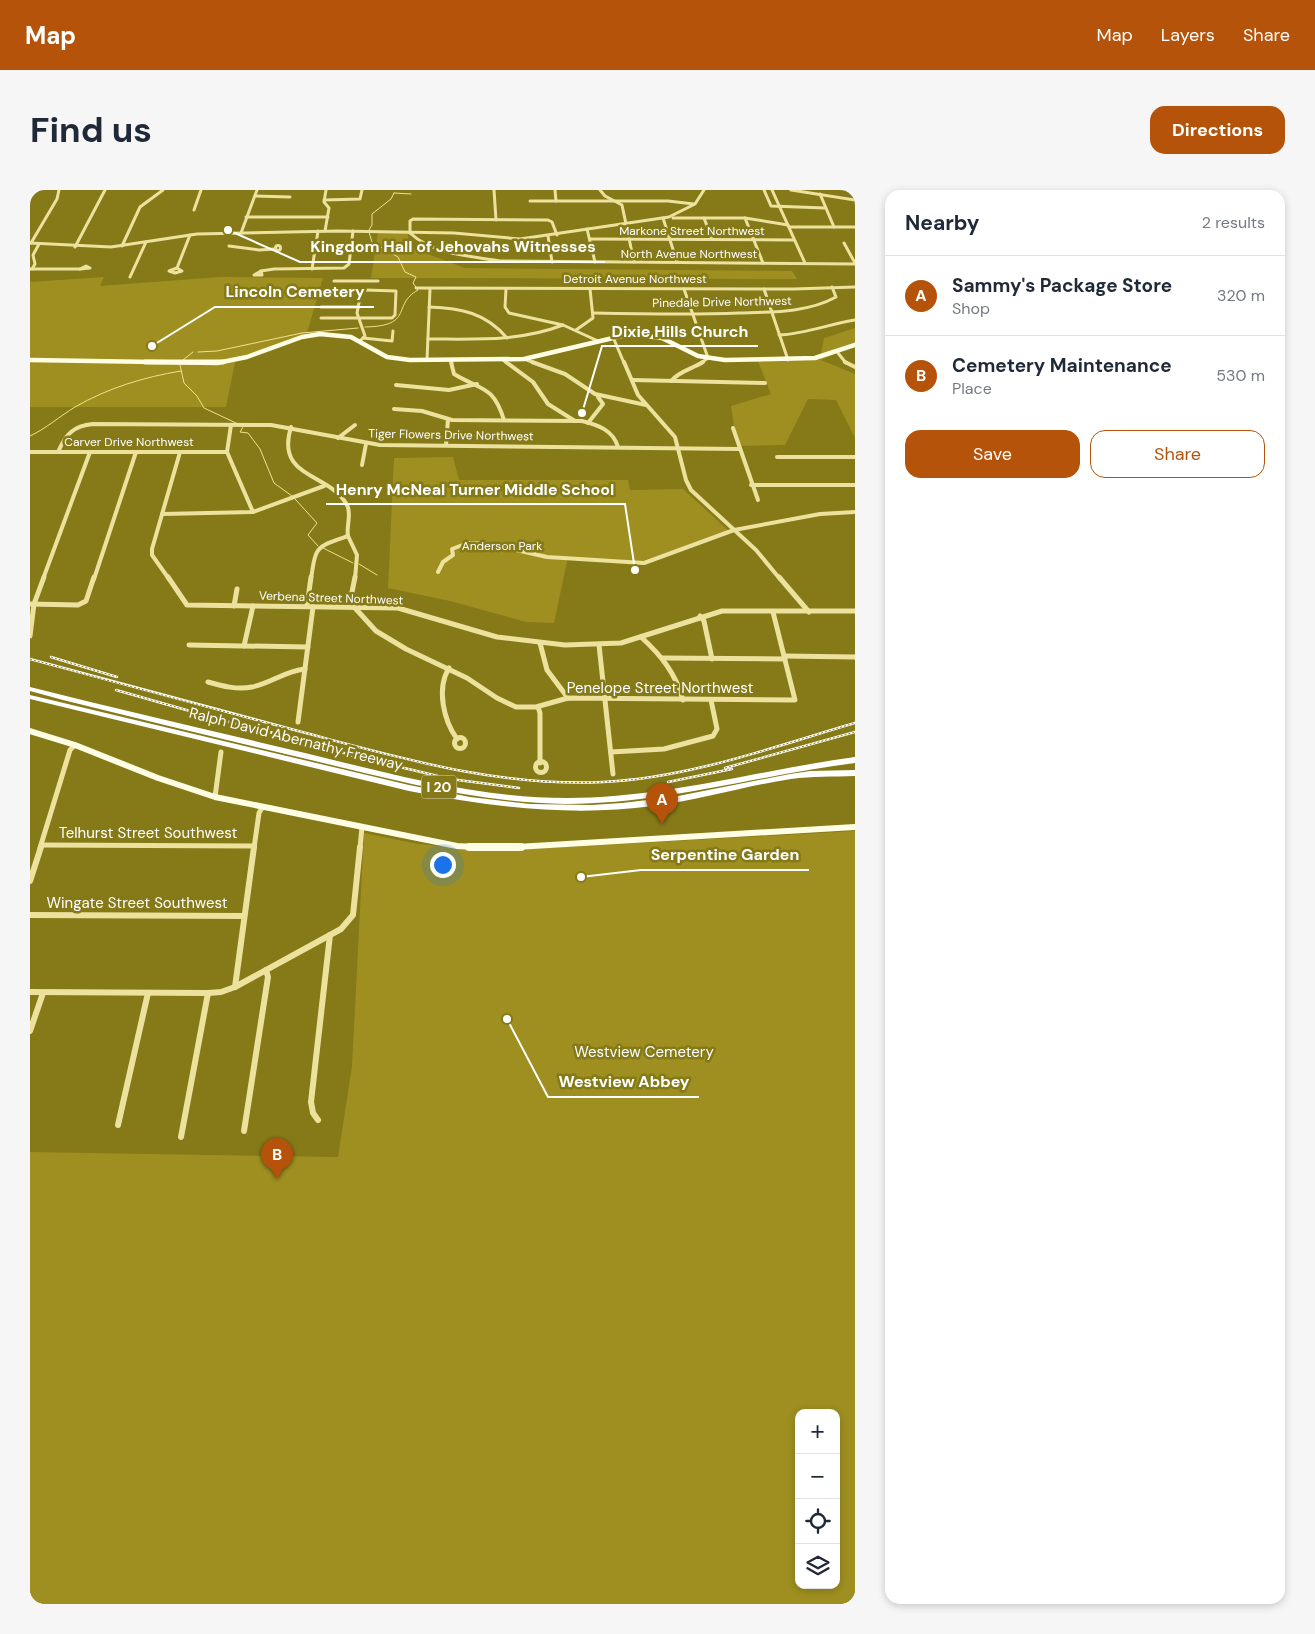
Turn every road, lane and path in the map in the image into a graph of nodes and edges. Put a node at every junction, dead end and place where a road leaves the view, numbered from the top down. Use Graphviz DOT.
graph roads {
  1 [pos="59,190"];
  2 [pos="106,190"];
  3 [pos="163,190"];
  4 [pos="200,190"];
  5 [pos="257,190"];
  6 [pos="326,190"];
  7 [pos="362,190"];
  8 [pos="494,190"];
  9 [pos="555,190"];
  10 [pos="600,190"];
  11 [pos="704,190"];
  12 [pos="764,190"];
  13 [pos="772,190"];
  14 [pos="791,190"];
  15 [pos="820,194"];
  16 [pos="255,196"];
  17 [pos="290,197"];
  18 [pos="324,200"];
  19 [pos="855,200"];
  20 [pos="530,201"];
  21 [pos="556,201"];
  22 [pos="617,201"];
  23 [pos="694,204"];
  24 [pos="778,208"];
  25 [pos="825,208"];
  26 [pos="194,210"];
  27 [pos="246,217"];
  28 [pos="328,217"];
  29 [pos="669,217"];
  30 [pos="663,218"];
  31 [pos="704,218"];
  32 [pos="746,218"];
  33 [pos="496,220"];
  34 [pos="626,223"];
  35 [pos="788,226"];
  36 [pos="855,226"];
  37 [pos="834,227"];
  38 [pos="587,230"];
  39 [pos="318,231"];
  40 [pos="325,231"];
  41 [pos="353,231"];
  42 [pos="233,233"];
  43 [pos="241,233"];
  44 [pos="410,233"];
  45 [pos="190,235"];
  46 [pos="558,235"];
  47 [pos="548,236"];
  48 [pos="590,239"];
  49 [pos="629,239"];
  50 [pos="670,239"];
  51 [pos="712,239"];
  52 [pos="754,239"];
  53 [pos="794,240"];
  54 [pos="146,242"];
  55 [pos="844,242"];
  56 [pos="30,244"];
  57 [pos="38,244"];
  58 [pos="122,246"];
  59 [pos="75,247"];
  60 [pos="275,249"];
  61 [pos="552,262"];
  62 [pos="595,262"];
  63 [pos="634,262"];
  64 [pos="677,262"];
  65 [pos="762,263"];
  66 [pos="805,263"];
  67 [pos="855,263"];
  68 [pos="177,268"];
  69 [pos="31,269"];
  70 [pos="80,269"];
  71 [pos="312,269"];
  72 [pos="261,272"];
  73 [pos="130,277"];
  74 [pos="334,281"];
  75 [pos="363,281"];
  76 [pos="378,281"];
  77 [pos="832,287"];
  78 [pos="855,287"];
  79 [pos="418,288"];
  80 [pos="430,289"];
  81 [pos="506,289"];
  82 [pos="590,289"];
  83 [pos="684,289"];
  84 [pos="764,289"];
  85 [pos="332,290"];
  86 [pos="361,290"];
  87 [pos="321,307"];
  88 [pos="359,307"];
  89 [pos="429,307"];
  90 [pos="772,311"];
  91 [pos="594,313"];
  92 [pos="691,314"];
  93 [pos="322,318"];
  94 [pos="358,318"];
  95 [pos="855,320"];
  96 [pos="563,325"];
  97 [pos="576,330"];
  98 [pos="393,331"];
  99 [pos="779,335"];
  100 [pos="613,337"];
  101 [pos="507,338"];
  102 [pos="362,339"];
  103 [pos="428,339"];
  104 [pos="598,341"];
  105 [pos="855,345"];
  106 [pos="838,352"];
  107 [pos="708,358"];
  108 [pos="524,359"];
  109 [pos="30,360"];
  110 [pos="428,360"];
  111 [pos="451,360"];
  112 [pos="503,360"];
  113 [pos="788,360"];
  114 [pos="855,367"];
  115 [pos="632,380"];
  116 [pos="671,381"];
  117 [pos="765,383"];
  118 [pos="478,384"];
  119 [pos="396,385"];
  120 [pos="595,394"];
  121 [pos="617,400"];
  122 [pos="603,404"];
  123 [pos="646,405"];
  124 [pos="394,409"];
  125 [pos="448,419"];
  126 [pos="504,420"];
  127 [pos="575,421"];
  128 [pos="588,423"];
  129 [pos="231,425"];
  130 [pos="355,425"];
  131 [pos="292,427"];
  132 [pos="733,428"];
  133 [pos="338,438"];
  134 [pos="366,444"];
  135 [pos="446,445"];
  136 [pos="618,447"];
  137 [pos="678,448"];
  138 [pos="740,449"];
  139 [pos="30,452"];
  140 [pos="58,452"];
  141 [pos="90,452"];
  142 [pos="136,452"];
  143 [pos="180,452"];
  144 [pos="227,452"];
  145 [pos="855,457"];
  146 [pos="777,458"];
  147 [pos="362,465"];
  148 [pos="751,485"];
  149 [pos="855,485"];
  150 [pos="324,486"];
  151 [pos="758,500"];
  152 [pos="253,512"];
  153 [pos="855,512"];
  154 [pos="162,514"];
  155 [pos="734,530"];
  156 [pos="348,536"];
  157 [pos="438,572"];
  158 [pos="237,589"];
  159 [pos="32,604"];
  160 [pos="234,606"];
  161 [pos="253,606"];
  162 [pos="307,606"];
  163 [pos="313,606"];
  164 [pos="354,607"];
  165 [pos="855,611"];
  166 [pos="773,612"];
  167 [pos="809,612"];
  168 [pos="700,616"];
  169 [pos="30,636"];
  170 [pos="641,637"];
  171 [pos="540,644"];
  172 [pos="189,645"];
  173 [pos="599,645"];
  174 [pos="244,646"];
  175 [pos="308,646"];
  176 [pos="855,657"];
  177 [pos="662,658"];
  178 [pos="785,658"];
  179 [pos="712,659"];
  180 [pos="449,668"];
  181 [pos="305,669"];
  182 [pos="208,682"];
  183 [pos="30,689"];
  184 [pos="30,697"];
  185 [pos="568,698"];
  186 [pos="606,699"];
  187 [pos="682,700"];
  188 [pos="711,700"];
  189 [pos="538,707"];
  190 [pos="298,722"];
  191 [pos="30,731"];
  192 [pos="457,739"];
  193 [pos="75,745"];
  194 [pos="221,752"];
  195 [pos="611,752"];
  196 [pos="855,755"];
  197 [pos="855,760"];
  198 [pos="540,763"];
  199 [pos="855,768"];
  200 [pos="855,773"];
  201 [pos="613,774"];
  202 [pos="760,774"];
  203 [pos="810,774"];
  204 [pos="215,796"];
  205 [pos="262,808"];
  206 [pos="855,826"];
  207 [pos="362,827"];
  208 [pos="41,845"];
  209 [pos="254,846"];
  210 [pos="30,881"];
  211 [pos="30,915"];
  212 [pos="244,916"];
  213 [pos="330,935"];
  214 [pos="266,970"];
  215 [pos="235,986"];
  216 [pos="30,992"];
  217 [pos="43,993"];
  218 [pos="148,993"];
  219 [pos="208,993"];
  220 [pos="30,1031"];
  221 [pos="318,1120"];
  222 [pos="118,1125"];
  223 [pos="244,1131"];
  224 [pos="181,1137"];
  1 -- 56 [label="street"];
  2 -- 59 [label="street"];
  3 -- 58 [label="street"];
  4 -- 26 [label="street"];
  5 -- 16 [label="street"];
  6 -- 18 [label="street"];
  7 -- 18 [label="street"];
  8 -- 33 [label="street"];
  9 -- 21 [label="street"];
  10 -- 22 [label="street"];
  11 -- 23 [label="street"];
  12 -- 24 [label="street"];
  13 -- 24 [label="street"];
  14 -- 15 [label="street"];
  15 -- 19 [label="street"];
  15 -- 25 [label="street"];
  16 -- 17 [label="street"];
  16 -- 27 [label="street"];
  18 -- 28 [label="street"];
  20 -- 21 [label="street"];
  21 -- 22 [label="street"];
  22 -- 23 [label="street"];
  22 -- 34 [label="street"];
  23 -- 29 [label="street"];
  24 -- 25 [label="street"];
  24 -- 35 [label="street"];
  25 -- 37 [label="street"];
  27 -- 28 [label="street"];
  27 -- 43 [label="street"];
  28 -- 40 [label="street"];
  29 -- 30 [label="street"];
  29 -- 31 [label="street"];
  30 -- 34 [label="street"];
  30 -- 50 [label="street"];
  31 -- 32 [label="street"];
  31 -- 51 [label="street"];
  32 -- 35 [label="street"];
  32 -- 52 [label="street"];
  33 -- 44 [label="street"];
  33 -- 46 [label="street"];
  34 -- 38 [label="street"];
  34 -- 49 [label="street"];
  35 -- 37 [label="street"];
  35 -- 53 [label="street"];
  36 -- 37 [label="street"];
  38 -- 46 [label="street"];
  38 -- 48 [label="street"];
  39 -- 40 [label="street"];
  39 -- 43 [label="street"];
  39 -- 71 [label="street"];
  40 -- 41 [label="street"];
  41 -- 44 [label="street"];
  41 -- 71 [label="street"];
  42 -- 43 [label="street"];
  42 -- 45 [label="street"];
  42 -- 60 [label="street"];
  44 -- 47 [label="street"];
  44 -- 61 [label="street, North Avenue Northwest"];
  45 -- 54 [label="street"];
  45 -- 68 [label="street"];
  46 -- 47 [label="street"];
  47 -- 61 [label="street"];
  48 -- 49 [label="street, Markone Street Northwest"];
  48 -- 62 [label="street"];
  49 -- 50 [label="street, Markone Street Northwest"];
  49 -- 63 [label="street"];
  50 -- 51 [label="street, Markone Street Northwest"];
  50 -- 64 [label="street"];
  51 -- 52 [label="street, Markone Street Northwest"];
  52 -- 53 [label="street, Markone Street Northwest"];
  52 -- 65 [label="street"];
  53 -- 66 [label="street"];
  54 -- 58 [label="street"];
  54 -- 73 [label="street"];
  55 -- 67 [label="street"];
  56 -- 57 [label="street"];
  57 -- 59 [label="street"];
  57 -- 69 [label="street"];
  58 -- 59 [label="street"];
  61 -- 62 [label="street, North Avenue Northwest"];
  62 -- 63 [label="street, North Avenue Northwest"];
  63 -- 64 [label="street, North Avenue Northwest"];
  64 -- 65 [label="street, North Avenue Northwest"];
  65 -- 66 [label="street, North Avenue Northwest"];
  66 -- 67 [label="street, North Avenue Northwest"];
  69 -- 70 [label="street"];
  71 -- 72 [label="street"];
  74 -- 75 [label="street"];
  75 -- 76 [label="street"];
  75 -- 86 [label="street"];
  77 -- 78 [label="street, Detroit Avenue Northwest"];
  77 -- 84 [label="street, Detroit Avenue Northwest"];
  77 -- 90 [label="street, Pinedale Drive Northwest"];
  79 -- 80 [label="street, Detroit Avenue Northwest"];
  80 -- 81 [label="street, Detroit Avenue Northwest"];
  80 -- 89 [label="street"];
  81 -- 82 [label="street, Detroit Avenue Northwest"];
  81 -- 96 [label="street"];
  82 -- 83 [label="street, Detroit Avenue Northwest"];
  82 -- 91 [label="street"];
  83 -- 84 [label="street, Detroit Avenue Northwest"];
  83 -- 92 [label="street"];
  84 -- 90 [label="street"];
  85 -- 86 [label="street"];
  86 -- 88 [label="street"];
  86 -- 94 [label="street"];
  87 -- 88 [label="street"];
  88 -- 94 [label="street"];
  89 -- 101 [label="street"];
  89 -- 103 [label="street"];
  90 -- 92 [label="street, Pinedale Drive Northwest"];
  90 -- 99 [label="street"];
  91 -- 92 [label="street, Pinedale Drive Northwest"];
  91 -- 97 [label="street"];
  92 -- 107 [label="street"];
  93 -- 94 [label="street"];
  94 -- 102 [label="street"];
  95 -- 99 [label="street"];
  96 -- 97 [label="street"];
  96 -- 101 [label="street"];
  97 -- 104 [label="street"];
  98 -- 102 [label="street"];
  99 -- 113 [label="street"];
  100 -- 104 [label="main road"];
  100 -- 107 [label="main road"];
  100 -- 115 [label="street"];
  101 -- 103 [label="street"];
  102 -- 109 [label="main road"];
  102 -- 110 [label="main road"];
  103 -- 110 [label="street"];
  104 -- 108 [label="main road"];
  105 -- 106 [label="main road"];
  106 -- 113 [label="main road"];
  106 -- 114 [label="street"];
  107 -- 113 [label="main road"];
  107 -- 116 [label="street"];
  108 -- 112 [label="main road"];
  108 -- 120 [label="street"];
  110 -- 111 [label="main road"];
  111 -- 112 [label="main road"];
  111 -- 118 [label="street"];
  112 -- 127 [label="street"];
  115 -- 116 [label="street"];
  115 -- 123 [label="street"];
  116 -- 117 [label="street"];
  118 -- 119 [label="street"];
  118 -- 126 [label="street"];
  120 -- 121 [label="street"];
  120 -- 122 [label="street"];
  121 -- 122 [label="street"];
  121 -- 123 [label="street"];
  122 -- 128 [label="street"];
  123 -- 137 [label="street"];
  124 -- 125 [label="street"];
  125 -- 126 [label="street"];
  125 -- 135 [label="street"];
  126 -- 127 [label="street"];
  127 -- 128 [label="street"];
  128 -- 136 [label="street"];
  129 -- 131 [label="street, Tiger Flowers Drive Northwest"];
  129 -- 140 [label="street, Tiger Flowers Drive Northwest"];
  129 -- 144 [label="street"];
  130 -- 133 [label="street"];
  131 -- 133 [label="street, Tiger Flowers Drive Northwest"];
  131 -- 150 [label="street"];
  132 -- 138 [label="street"];
  133 -- 134 [label="street, Tiger Flowers Drive Northwest"];
  134 -- 135 [label="street, Tiger Flowers Drive Northwest"];
  134 -- 147 [label="street"];
  135 -- 136 [label="street, Tiger Flowers Drive Northwest"];
  136 -- 137 [label="street, Tiger Flowers Drive Northwest"];
  137 -- 138 [label="street, Tiger Flowers Drive Northwest"];
  137 -- 155 [label="street"];
  138 -- 148 [label="street"];
  139 -- 140 [label="street, Carver Drive Northwest"];
  140 -- 141 [label="street, Carver Drive Northwest"];
  141 -- 142 [label="street, Carver Drive Northwest"];
  141 -- 159 [label="street"];
  142 -- 143 [label="street, Carver Drive Northwest"];
  142 -- 159 [label="street"];
  143 -- 144 [label="street, Carver Drive Northwest"];
  143 -- 154 [label="street"];
  144 -- 152 [label="street"];
  145 -- 146 [label="street"];
  148 -- 149 [label="street"];
  148 -- 151 [label="street"];
  150 -- 152 [label="street"];
  150 -- 156 [label="street"];
  152 -- 154 [label="street"];
  153 -- 155 [label="street"];
  154 -- 160 [label="street, Verbena Street Northwest"];
  155 -- 157 [label="street"];
  155 -- 167 [label="street"];
  156 -- 162 [label="street"];
  156 -- 164 [label="street"];
  158 -- 160 [label="street"];
  159 -- 169 [label="street"];
  160 -- 161 [label="street, Verbena Street Northwest"];
  161 -- 162 [label="street, Verbena Street Northwest"];
  161 -- 174 [label="street"];
  162 -- 163 [label="street, Verbena Street Northwest"];
  163 -- 164 [label="street, Verbena Street Northwest"];
  163 -- 175 [label="street"];
  164 -- 171 [label="street, Verbena Street Northwest"];
  164 -- 180 [label="street, Penelope Street Northwest"];
  165 -- 167 [label="street, Verbena Street Northwest"];
  166 -- 167 [label="street, Verbena Street Northwest"];
  166 -- 168 [label="street, Verbena Street Northwest"];
  166 -- 178 [label="street"];
  168 -- 170 [label="street, Verbena Street Northwest"];
  168 -- 179 [label="street"];
  170 -- 173 [label="street, Verbena Street Northwest"];
  170 -- 177 [label="street"];
  171 -- 173 [label="street, Verbena Street Northwest"];
  171 -- 185 [label="street"];
  172 -- 174 [label="street"];
  173 -- 186 [label="street"];
  174 -- 175 [label="street"];
  175 -- 181 [label="street"];
  176 -- 178 [label="street"];
  177 -- 179 [label="street"];
  177 -- 187 [label="street"];
  178 -- 179 [label="street"];
  178 -- 188 [label="street, Penelope Street Northwest"];
  180 -- 189 [label="street, Penelope Street Northwest"];
  180 -- 192 [label="street"];
  181 -- 182 [label="street"];
  181 -- 190 [label="street"];
  183 -- 202 [label="highway, Ralph David Abernathy Freeway / I 20"];
  184 -- 203 [label="highway, Ralph David Abernathy Freeway / I 20"];
  185 -- 186 [label="street, Penelope Street Northwest"];
  185 -- 189 [label="street, Penelope Street Northwest"];
  186 -- 187 [label="street, Penelope Street Northwest"];
  186 -- 195 [label="street"];
  187 -- 188 [label="street, Penelope Street Northwest"];
  188 -- 195 [label="street"];
  189 -- 198 [label="street"];
  191 -- 193 [label="main road"];
  193 -- 204 [label="main road"];
  193 -- 208 [label="street"];
  194 -- 204 [label="street"];
  195 -- 201 [label="street"];
  196 -- 202 [label="highway"];
  197 -- 202 [label="highway, Ralph David Abernathy Freeway / I 20"];
  199 -- 203 [label="highway, I 20"];
  200 -- 203 [label="highway"];
  204 -- 205 [label="main road"];
  205 -- 207 [label="main road"];
  205 -- 209 [label="street"];
  206 -- 207 [label="main road"];
  207 -- 213 [label="street"];
  208 -- 209 [label="street, Telhurst Street Southwest"];
  208 -- 210 [label="street"];
  209 -- 212 [label="street"];
  211 -- 212 [label="street, Wingate Street Southwest"];
  212 -- 215 [label="street"];
  213 -- 214 [label="street"];
  213 -- 221 [label="street"];
  214 -- 215 [label="street"];
  214 -- 223 [label="street"];
  215 -- 219 [label="street"];
  216 -- 217 [label="street"];
  217 -- 218 [label="street"];
  217 -- 220 [label="street"];
  218 -- 219 [label="street"];
  218 -- 222 [label="street"];
  219 -- 224 [label="street"];
}
